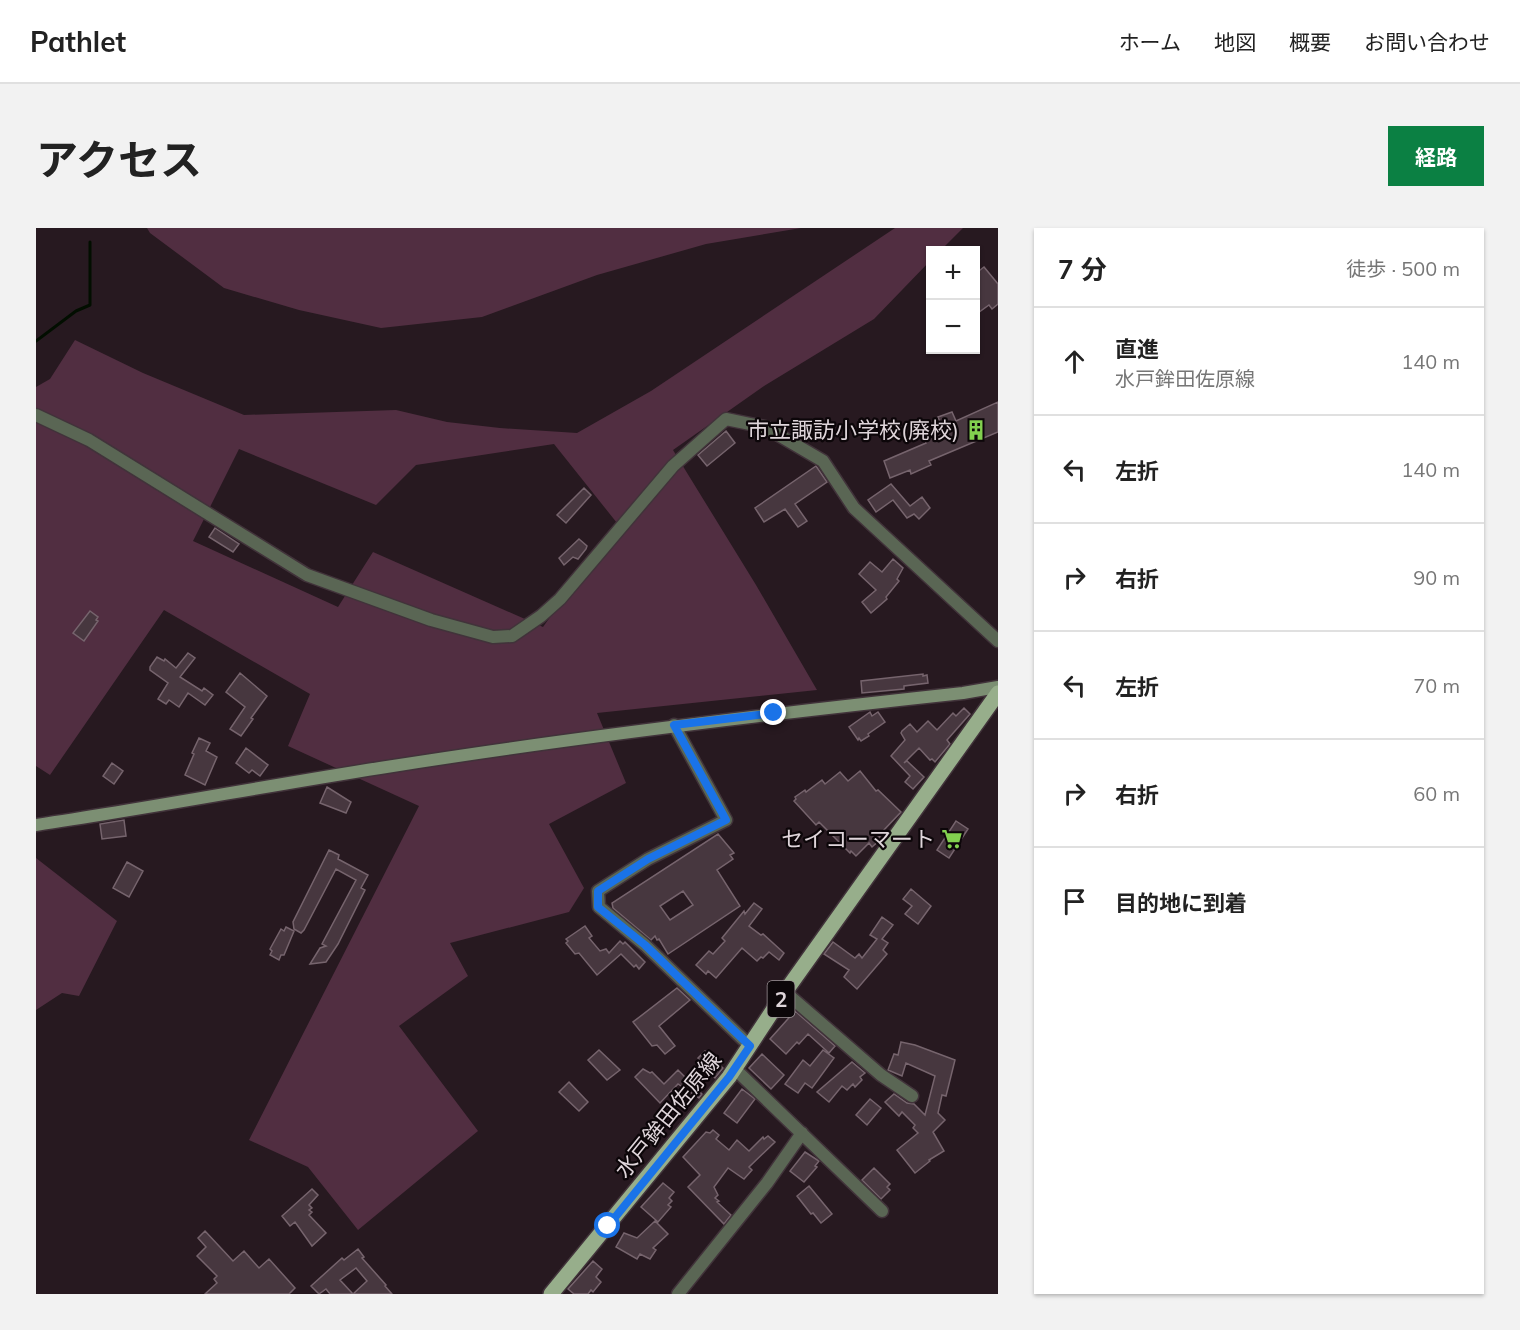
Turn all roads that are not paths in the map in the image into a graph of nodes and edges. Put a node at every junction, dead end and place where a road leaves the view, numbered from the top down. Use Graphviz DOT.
graph roads {
  1 [pos="36,415"];
  2 [pos="998,641"];
  3 [pos="998,687"];
  4 [pos="998,693"];
  5 [pos="674,725"];
  6 [pos="36,825"];
  7 [pos="785,992"];
  8 [pos="750,1046"];
  9 [pos="735,1068"];
  10 [pos="912,1095"];
  11 [pos="802,1133"];
  12 [pos="882,1211"];
  13 [pos="557,1292"];
  14 [pos="678,1294"];
  1 -- 2 [label="street"];
  3 -- 5 [label="street"];
  4 -- 7 [label="main road, 水戸鉾田佐原線 / 2"];
  5 -- 6 [label="street"];
  5 -- 8 [label="street"];
  7 -- 8 [label="main road, 水戸鉾田佐原線 / 2"];
  7 -- 10 [label="street"];
  8 -- 9 [label="main road, 水戸鉾田佐原線 / 2"];
  9 -- 11 [label="street"];
  9 -- 13 [label="main road, 水戸鉾田佐原線 / 2"];
  11 -- 12 [label="street"];
  11 -- 14 [label="street"];
}
